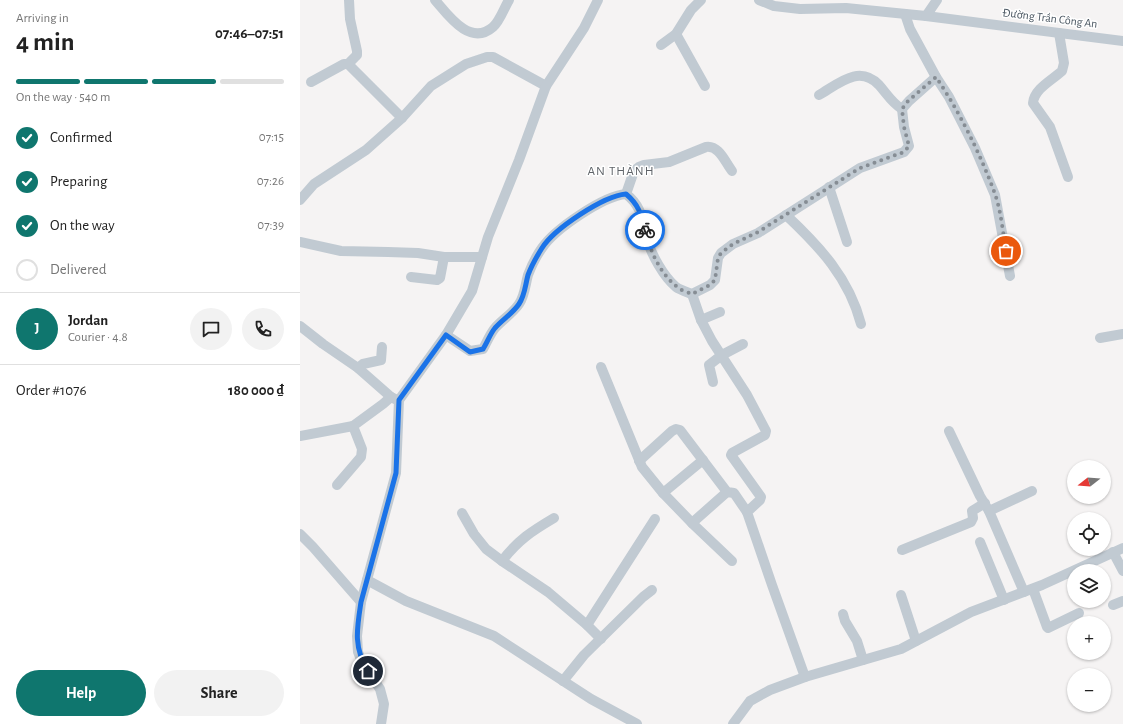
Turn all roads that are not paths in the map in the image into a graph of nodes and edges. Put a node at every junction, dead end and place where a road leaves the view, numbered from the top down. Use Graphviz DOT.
graph roads {
  1 [pos="349,0"];
  2 [pos="435,0"];
  3 [pos="509,0"];
  4 [pos="598,0"];
  5 [pos="701,0"];
  6 [pos="759,0"];
  7 [pos="937,0"];
  8 [pos="819,4"];
  9 [pos="905,14"];
  10 [pos="926,16"];
  11 [pos="1059,33"];
  12 [pos="676,34"];
  13 [pos="1123,41"];
  14 [pos="661,45"];
  15 [pos="348,64"];
  16 [pos="936,77"];
  17 [pos="310,82"];
  18 [pos="546,86"];
  19 [pos="705,86"];
  20 [pos="818,96"];
  21 [pos="902,109"];
  22 [pos="402,118"];
  23 [pos="732,172"];
  24 [pos="1068,177"];
  25 [pos="829,187"];
  26 [pos="626,194"];
  27 [pos="300,200"];
  28 [pos="786,215"];
  29 [pos="300,242"];
  30 [pos="847,242"];
  31 [pos="444,257"];
  32 [pos="482,257"];
  33 [pos="411,276"];
  34 [pos="1010,276"];
  35 [pos="692,294"];
  36 [pos="720,312"];
  37 [pos="701,320"];
  38 [pos="861,324"];
  39 [pos="300,326"];
  40 [pos="1123,334"];
  41 [pos="446,335"];
  42 [pos="1100,338"];
  43 [pos="743,344"];
  44 [pos="382,347"];
  45 [pos="722,355"];
  46 [pos="601,367"];
  47 [pos="358,368"];
  48 [pos="713,382"];
  49 [pos="395,399"];
  50 [pos="353,426"];
  51 [pos="949,431"];
  52 [pos="300,436"];
  53 [pos="703,460"];
  54 [pos="639,461"];
  55 [pos="337,485"];
  56 [pos="1032,491"];
  57 [pos="727,492"];
  58 [pos="663,493"];
  59 [pos="987,507"];
  60 [pos="747,512"];
  61 [pos="462,513"];
  62 [pos="554,518"];
  63 [pos="655,520"];
  64 [pos="692,523"];
  65 [pos="300,534"];
  66 [pos="980,542"];
  67 [pos="1123,548"];
  68 [pos="902,550"];
  69 [pos="1113,552"];
  70 [pos="502,561"];
  71 [pos="732,561"];
  72 [pos="1123,571"];
  73 [pos="367,580"];
  74 [pos="652,590"];
  75 [pos="1029,590"];
  76 [pos="901,595"];
  77 [pos="1004,600"];
  78 [pos="1123,601"];
  79 [pos="361,602"];
  80 [pos="1113,605"];
  81 [pos="1079,613"];
  82 [pos="843,614"];
  83 [pos="587,625"];
  84 [pos="601,639"];
  85 [pos="916,641"];
  86 [pos="863,660"];
  87 [pos="806,677"];
  88 [pos="563,681"];
  89 [pos="381,724"];
  90 [pos="636,724"];
  91 [pos="733,724"];
  1 -- 15 [label="street"];
  2 -- 3 [label="street"];
  4 -- 18 [label="street"];
  5 -- 12 [label="street"];
  6 -- 8 [label="street, Đường Trần Công An"];
  7 -- 10 [label="street"];
  8 -- 9 [label="street, Đường Trần Công An"];
  9 -- 10 [label="street, Đường Trần Công An"];
  9 -- 16 [label="street"];
  10 -- 11 [label="street, Đường Trần Công An"];
  11 -- 13 [label="street, Đường Trần Công An"];
  11 -- 24 [label="street"];
  12 -- 14 [label="street"];
  12 -- 19 [label="street"];
  15 -- 17 [label="street"];
  15 -- 22 [label="street"];
  16 -- 21 [label="street"];
  16 -- 34 [label="street"];
  18 -- 22 [label="street"];
  18 -- 32 [label="street"];
  20 -- 21 [label="street"];
  21 -- 25 [label="street"];
  22 -- 27 [label="street"];
  23 -- 26 [label="street"];
  25 -- 28 [label="street"];
  25 -- 30 [label="street"];
  26 -- 35 [label="street"];
  26 -- 41 [label="street"];
  28 -- 35 [label="street"];
  28 -- 38 [label="street"];
  29 -- 31 [label="street"];
  31 -- 32 [label="street"];
  31 -- 33 [label="street"];
  32 -- 41 [label="street"];
  35 -- 37 [label="street"];
  36 -- 37 [label="street"];
  37 -- 45 [label="street"];
  39 -- 47 [label="street"];
  40 -- 42 [label="street"];
  41 -- 49 [label="street"];
  43 -- 45 [label="street"];
  44 -- 47 [label="street"];
  45 -- 48 [label="street"];
  45 -- 60 [label="street"];
  46 -- 54 [label="street"];
  47 -- 49 [label="street"];
  49 -- 50 [label="street"];
  49 -- 73 [label="street"];
  50 -- 52 [label="street"];
  50 -- 55 [label="street"];
  51 -- 59 [label="street"];
  53 -- 54 [label="street"];
  53 -- 57 [label="street"];
  53 -- 58 [label="street"];
  54 -- 58 [label="street"];
  56 -- 59 [label="street"];
  57 -- 60 [label="street"];
  57 -- 64 [label="street"];
  58 -- 64 [label="street"];
  59 -- 68 [label="street"];
  59 -- 75 [label="street"];
  60 -- 87 [label="street"];
  61 -- 70 [label="street"];
  62 -- 70 [label="street"];
  63 -- 83 [label="street"];
  64 -- 71 [label="street"];
  65 -- 79 [label="street"];
  66 -- 77 [label="street"];
  67 -- 69 [label="street"];
  69 -- 72 [label="street"];
  69 -- 75 [label="street"];
  70 -- 83 [label="street"];
  73 -- 79 [label="street"];
  73 -- 88 [label="street"];
  74 -- 84 [label="street"];
  75 -- 77 [label="street"];
  75 -- 81 [label="street"];
  76 -- 85 [label="street"];
  77 -- 85 [label="street"];
  78 -- 80 [label="street"];
  79 -- 89 [label="street"];
  82 -- 86 [label="street"];
  83 -- 84 [label="street"];
  84 -- 88 [label="street"];
  85 -- 86 [label="street"];
  86 -- 87 [label="street"];
  87 -- 91 [label="street"];
  88 -- 90 [label="street"];
}
